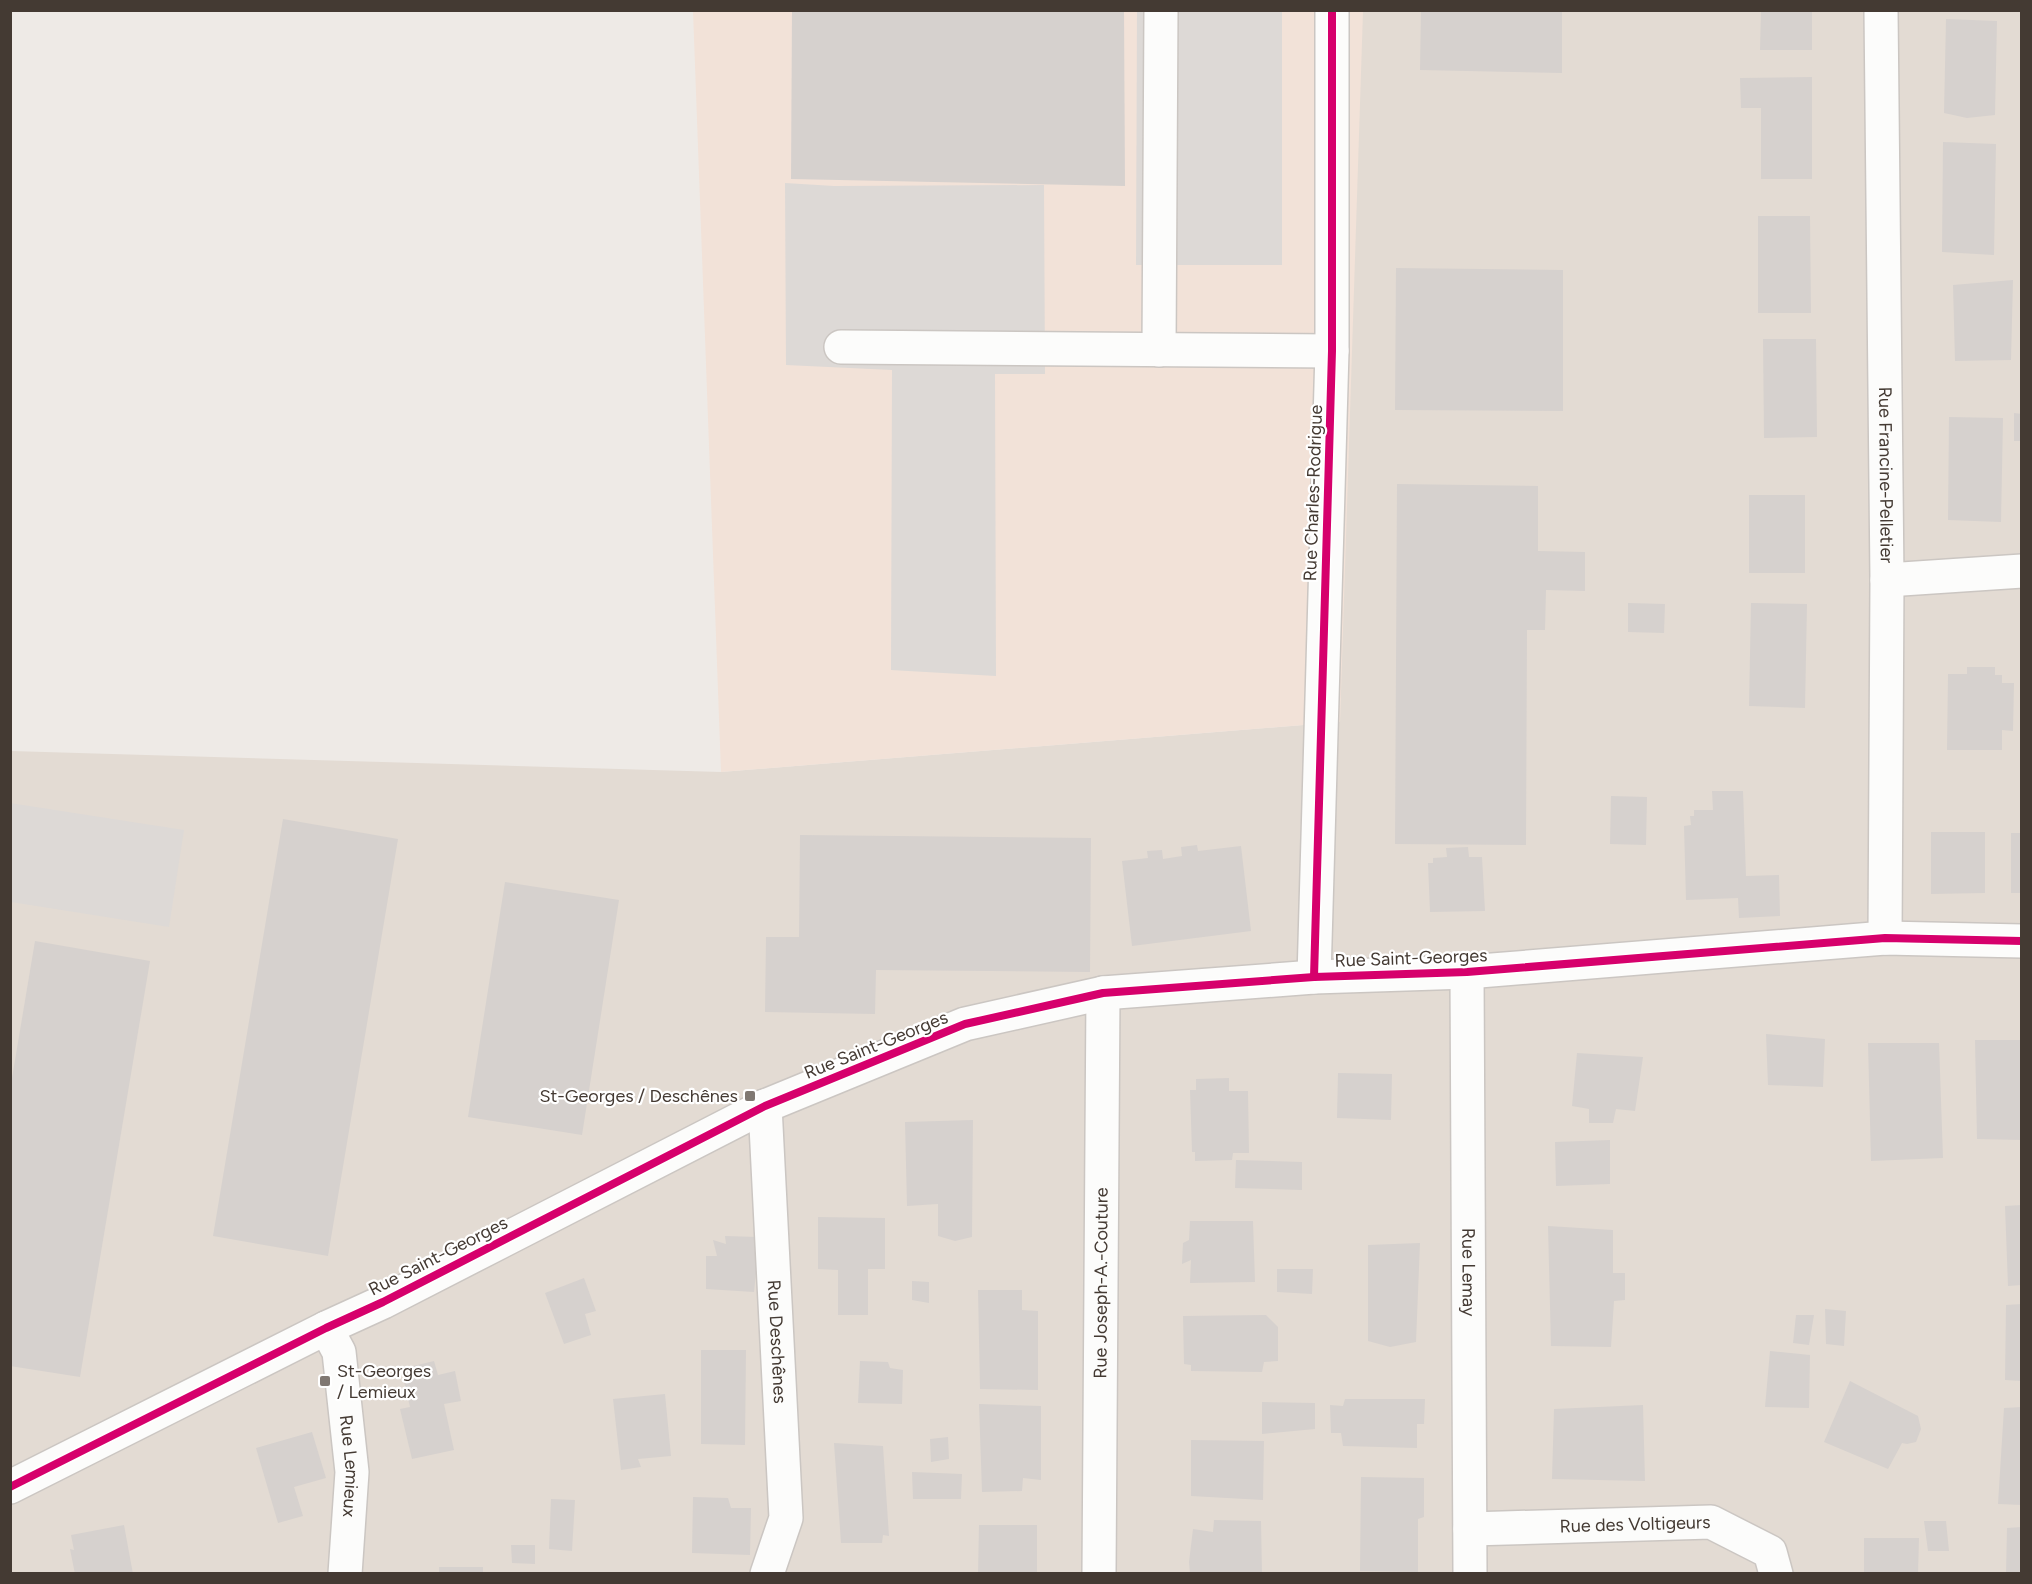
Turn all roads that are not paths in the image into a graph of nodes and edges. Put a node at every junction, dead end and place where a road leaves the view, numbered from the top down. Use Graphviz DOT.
graph roads {
  1 [pos="1161,10"];
  2 [pos="1332,10"];
  3 [pos="1881,10"];
  4 [pos="841,347"];
  5 [pos="1159,350"];
  6 [pos="1332,351"];
  7 [pos="2022,571"];
  8 [pos="1887,580"];
  9 [pos="1885,938"];
  10 [pos="2022,941"];
  11 [pos="1467,972"];
  12 [pos="1314,977"];
  13 [pos="1103,993"];
  14 [pos="765,1106"];
  15 [pos="326,1328"];
  16 [pos="10,1487"];
  17 [pos="1470,1529"];
  18 [pos="345,1574"];
  19 [pos="767,1574"];
  20 [pos="1099,1574"];
  21 [pos="1470,1574"];
  22 [pos="1776,1574"];
  1 -- 5 [label="street"];
  2 -- 6 [label="street, Rue Charles-Rodrigue"];
  3 -- 8 [label="street, Rue Francine-Pelletier"];
  4 -- 5 [label="street"];
  5 -- 6 [label="street"];
  6 -- 12 [label="street, Rue Charles-Rodrigue"];
  7 -- 8 [label="street"];
  8 -- 9 [label="street, Rue Francine-Pelletier"];
  9 -- 10 [label="street, Rue Saint-Georges"];
  9 -- 11 [label="street, Rue Saint-Georges"];
  11 -- 12 [label="street, Rue Saint-Georges"];
  11 -- 17 [label="street, Rue Lemay"];
  12 -- 13 [label="street, Rue Saint-Georges"];
  13 -- 14 [label="street, Rue Saint-Georges"];
  13 -- 20 [label="street, Rue Joseph-A.-Couture"];
  14 -- 15 [label="street, Rue Saint-Georges"];
  14 -- 19 [label="street, Rue Deschênes"];
  15 -- 16 [label="street, Rue Saint-Georges"];
  15 -- 18 [label="street, Rue Lemieux"];
  17 -- 21 [label="street, Rue Lemay"];
  17 -- 22 [label="street, Rue des Voltigeurs"];
}
